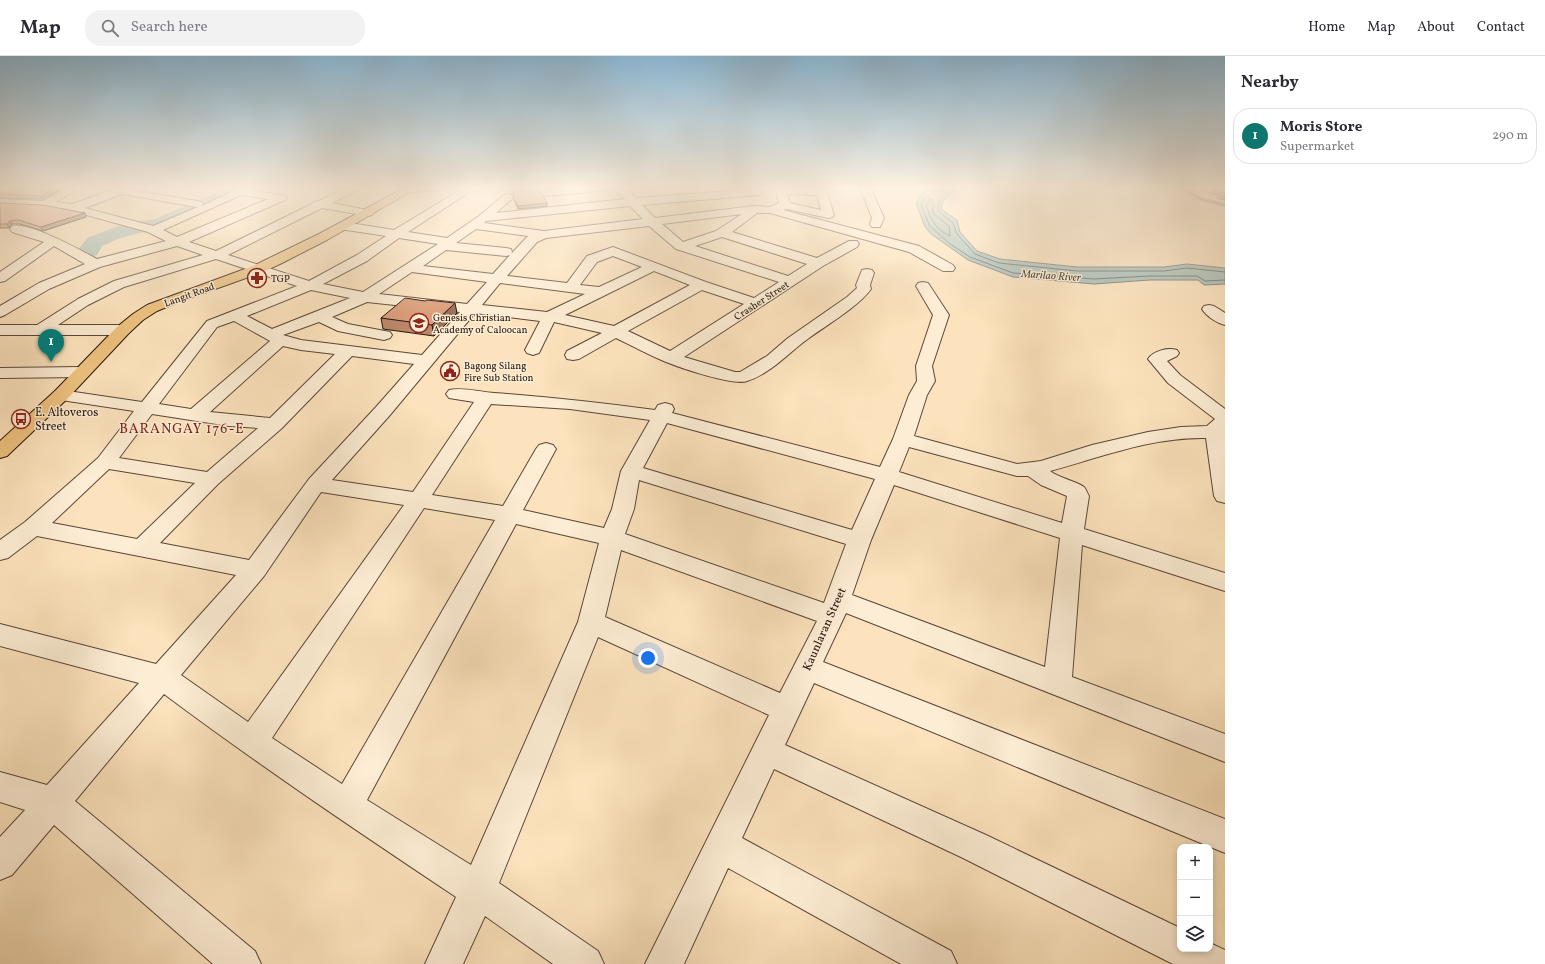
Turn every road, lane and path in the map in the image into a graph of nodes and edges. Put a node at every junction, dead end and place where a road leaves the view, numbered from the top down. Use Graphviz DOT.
graph roads {
  1 [pos="15,229"];
  2 [pos="207,229"];
  3 [pos="271,229"];
  4 [pos="337,229"];
  5 [pos="370,229"];
  6 [pos="404,229"];
  7 [pos="467,229"];
  8 [pos="504,229"];
  9 [pos="566,229"];
  10 [pos="590,229"];
  11 [pos="661,229"];
  12 [pos="728,229"];
  13 [pos="806,229"];
  14 [pos="842,229"];
  15 [pos="152,230"];
  16 [pos="568,232"];
  17 [pos="398,233"];
  18 [pos="723,233"];
  19 [pos="544,235"];
  20 [pos="54,241"];
  21 [pos="177,242"];
  22 [pos="447,244"];
  23 [pos="853,244"];
  24 [pos="681,246"];
  25 [pos="506,252"];
  26 [pos="217,255"];
  27 [pos="891,255"];
  28 [pos="276,260"];
  29 [pos="818,263"];
  30 [pos="95,264"];
  31 [pos="652,267"];
  32 [pos="409,268"];
  33 [pos="948,268"];
  34 [pos="258,269"];
  35 [pos="867,273"];
  36 [pos="277,275"];
  37 [pos="0,278"];
  38 [pos="497,278"];
  39 [pos="790,281"];
  40 [pos="701,285"];
  41 [pos="310,286"];
  42 [pos="923,286"];
  43 [pos="571,288"];
  44 [pos="603,292"];
  45 [pos="365,297"];
  46 [pos="0,300"];
  47 [pos="17,301"];
  48 [pos="756,303"];
  49 [pos="1209,309"];
  50 [pos="470,310"];
  51 [pos="0,312"];
  52 [pos="234,315"];
  53 [pos="319,317"];
  54 [pos="549,317"];
  55 [pos="1225,320"];
  56 [pos="0,330"];
  57 [pos="40,330"];
  58 [pos="123,330"];
  59 [pos="617,332"];
  60 [pos="384,335"];
  61 [pos="275,338"];
  62 [pos="533,350"];
  63 [pos="348,351"];
  64 [pos="1171,353"];
  65 [pos="573,355"];
  66 [pos="671,358"];
  67 [pos="426,360"];
  68 [pos="82,372"];
  69 [pos="0,373"];
  70 [pos="455,394"];
  71 [pos="61,395"];
  72 [pos="486,398"];
  73 [pos="147,407"];
  74 [pos="663,412"];
  75 [pos="196,414"];
  76 [pos="275,424"];
  77 [pos="1221,433"];
  78 [pos="903,439"];
  79 [pos="546,449"];
  80 [pos="0,452"];
  81 [pos="105,462"];
  82 [pos="1034,470"];
  83 [pos="631,471"];
  84 [pos="888,476"];
  85 [pos="211,479"];
  86 [pos="316,484"];
  87 [pos="1225,496"];
  88 [pos="418,501"];
  89 [pos="510,515"];
  90 [pos="33,527"];
  91 [pos="1072,533"];
  92 [pos="612,538"];
  93 [pos="859,540"];
  94 [pos="142,548"];
  95 [pos="0,552"];
  96 [pos="255,570"];
  97 [pos="1225,582"];
  98 [pos="835,608"];
  99 [pos="591,622"];
  100 [pos="0,635"];
  101 [pos="807,668"];
  102 [pos="162,677"];
  103 [pos="1057,684"];
  104 [pos="786,709"];
  105 [pos="252,742"];
  106 [pos="1225,748"];
  107 [pos="766,751"];
  108 [pos="0,787"];
  109 [pos="53,803"];
  110 [pos="347,806"];
  111 [pos="1225,836"];
  112 [pos="722,846"];
  113 [pos="0,863"];
  114 [pos="478,890"];
  115 [pos="1177,946"];
  116 [pos="1189,952"];
  117 [pos="242,964"];
  118 [pos="444,964"];
  119 [pos="585,964"];
  120 [pos="664,964"];
  121 [pos="938,964"];
  122 [pos="1212,964"];
  1 -- 20 [label="street"];
  2 -- 21 [label="street"];
  3 -- 26 [label="street"];
  4 -- 28 [label="main road, Langit Road"];
  5 -- 17 [label="street"];
  6 -- 17 [label="street"];
  7 -- 22 [label="street"];
  8 -- 19 [label="street"];
  9 -- 16 [label="street"];
  10 -- 16 [label="street"];
  11 -- 24 [label="street"];
  12 -- 18 [label="street"];
  13 -- 23 [label="street"];
  14 -- 33 [label="street"];
  15 -- 21 [label="street"];
  16 -- 19 [label="street"];
  17 -- 22 [label="street"];
  17 -- 41 [label="street"];
  18 -- 24 [label="street"];
  18 -- 29 [label="street"];
  19 -- 38 [label="street"];
  20 -- 30 [label="street"];
  20 -- 37 [label="street"];
  21 -- 26 [label="street"];
  21 -- 30 [label="street"];
  22 -- 25 [label="street"];
  22 -- 32 [label="street"];
  23 -- 27 [label="street"];
  23 -- 29 [label="street, Crasher Street"];
  24 -- 39 [label="street"];
  26 -- 34 [label="street"];
  26 -- 57 [label="street"];
  28 -- 34 [label="main road, Langit Road"];
  28 -- 36 [label="street"];
  29 -- 39 [label="street, Crasher Street"];
  30 -- 47 [label="street"];
  31 -- 40 [label="street"];
  31 -- 43 [label="street"];
  31 -- 44 [label="street"];
  32 -- 38 [label="street"];
  32 -- 45 [label="street"];
  34 -- 36 [label="street"];
  34 -- 58 [label="main road, Langit Road"];
  35 -- 66 [label="street"];
  36 -- 41 [label="street"];
  38 -- 43 [label="street"];
  38 -- 50 [label="street"];
  39 -- 48 [label="street, Crasher Street"];
  40 -- 48 [label="street"];
  40 -- 59 [label="street"];
  41 -- 45 [label="street"];
  41 -- 52 [label="street"];
  42 -- 78 [label="street, Kaunlaran Street"];
  43 -- 44 [label="street"];
  44 -- 54 [label="street"];
  45 -- 50 [label="street"];
  45 -- 53 [label="street"];
  46 -- 47 [label="street"];
  47 -- 51 [label="street"];
  48 -- 66 [label="street, Crasher Street"];
  49 -- 55 [label="street"];
  50 -- 54 [label="street"];
  50 -- 67 [label="street"];
  52 -- 61 [label="street"];
  52 -- 73 [label="street"];
  53 -- 60 [label="street"];
  53 -- 61 [label="street"];
  54 -- 59 [label="street"];
  54 -- 62 [label="street"];
  56 -- 57 [label="street"];
  57 -- 58 [label="street"];
  58 -- 68 [label="main road, Langit Road"];
  59 -- 65 [label="street"];
  59 -- 66 [label="street"];
  61 -- 63 [label="street"];
  61 -- 75 [label="street"];
  63 -- 67 [label="street"];
  63 -- 76 [label="street"];
  64 -- 77 [label="street"];
  67 -- 86 [label="street"];
  68 -- 69 [label="street"];
  68 -- 71 [label="main road, Langit Road"];
  70 -- 72 [label="street"];
  71 -- 73 [label="street"];
  71 -- 80 [label="main road, Langit Road"];
  72 -- 74 [label="street"];
  72 -- 88 [label="street"];
  73 -- 75 [label="street"];
  73 -- 81 [label="street"];
  74 -- 83 [label="street"];
  74 -- 84 [label="street"];
  75 -- 76 [label="street"];
  76 -- 85 [label="street"];
  77 -- 82 [label="street"];
  77 -- 87 [label="street"];
  78 -- 82 [label="street"];
  78 -- 84 [label="street, Kaunlaran Street"];
  79 -- 89 [label="street"];
  81 -- 85 [label="street"];
  81 -- 90 [label="street"];
  82 -- 91 [label="street"];
  83 -- 92 [label="street"];
  83 -- 93 [label="street"];
  84 -- 91 [label="street"];
  84 -- 93 [label="street, Kaunlaran Street"];
  85 -- 94 [label="street"];
  86 -- 88 [label="street"];
  86 -- 96 [label="street"];
  88 -- 89 [label="street"];
  88 -- 105 [label="street"];
  89 -- 92 [label="street"];
  89 -- 110 [label="street"];
  90 -- 94 [label="street"];
  90 -- 95 [label="street"];
  91 -- 97 [label="street"];
  91 -- 103 [label="street"];
  92 -- 98 [label="street"];
  92 -- 99 [label="street"];
  93 -- 98 [label="street, Kaunlaran Street"];
  94 -- 96 [label="street"];
  96 -- 102 [label="street"];
  98 -- 101 [label="street, Kaunlaran Street"];
  98 -- 103 [label="street"];
  99 -- 104 [label="street"];
  99 -- 114 [label="street"];
  100 -- 102 [label="street"];
  101 -- 104 [label="street, Kaunlaran Street"];
  101 -- 111 [label="street"];
  102 -- 105 [label="street"];
  102 -- 109 [label="street"];
  103 -- 106 [label="street"];
  104 -- 107 [label="street, Kaunlaran Street"];
  105 -- 110 [label="street"];
  107 -- 112 [label="street, Kaunlaran Street"];
  107 -- 115 [label="street"];
  108 -- 109 [label="street"];
  109 -- 113 [label="street"];
  109 -- 117 [label="street"];
  110 -- 114 [label="street"];
  112 -- 120 [label="street, Kaunlaran Street"];
  112 -- 121 [label="street"];
  114 -- 118 [label="street"];
  114 -- 119 [label="street"];
  116 -- 122 [label="street"];
}
